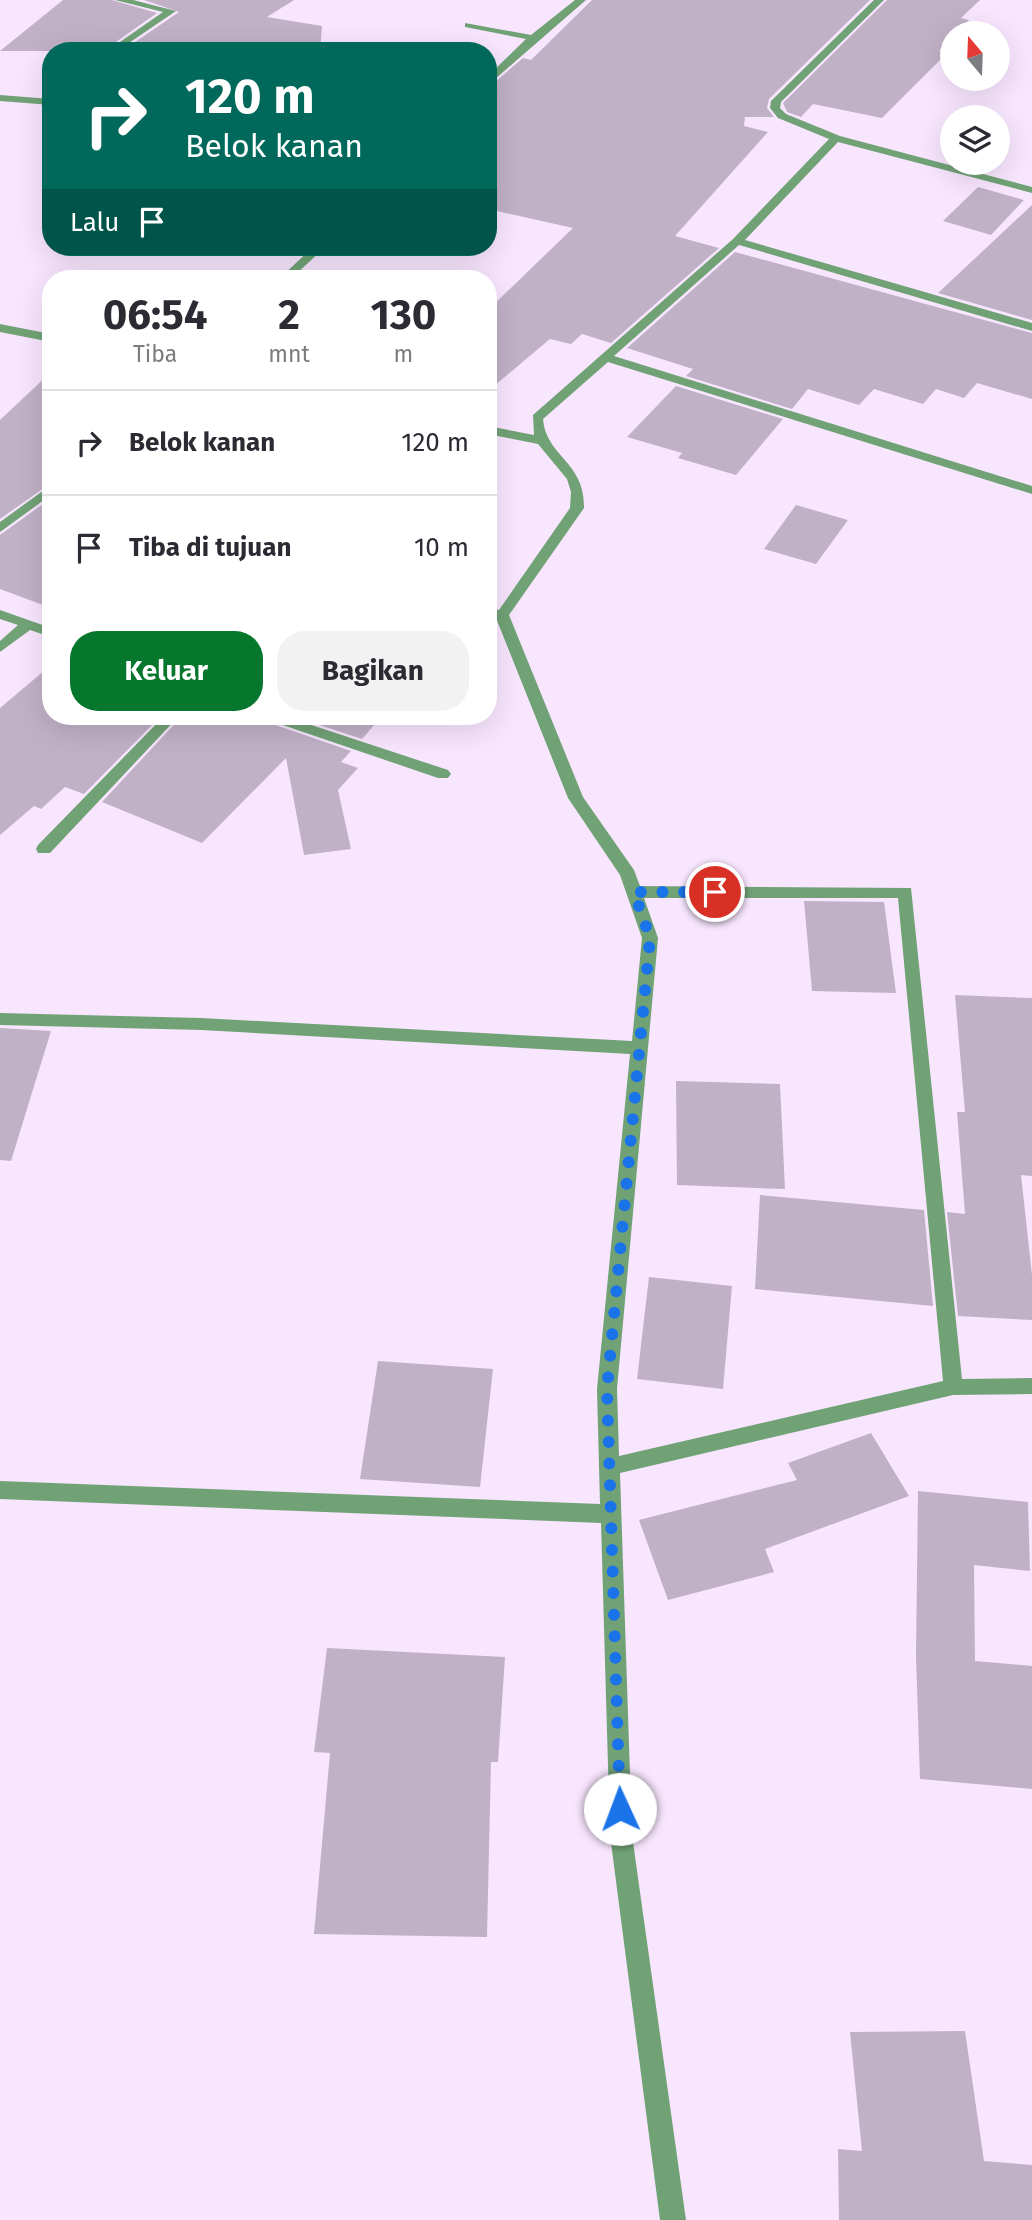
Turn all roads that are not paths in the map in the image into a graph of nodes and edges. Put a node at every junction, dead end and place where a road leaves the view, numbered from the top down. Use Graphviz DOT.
graph roads {
  1 [pos="120,0"];
  2 [pos="581,0"];
  3 [pos="880,0"];
  4 [pos="468,25"];
  5 [pos="533,38"];
  6 [pos="126,42"];
  7 [pos="497,73"];
  8 [pos="0,98"];
  9 [pos="42,101"];
  10 [pos="836,138"];
  11 [pos="1032,190"];
  12 [pos="737,241"];
  13 [pos="309,256"];
  14 [pos="295,270"];
  15 [pos="1032,327"];
  16 [pos="0,328"];
  17 [pos="42,336"];
  18 [pos="607,358"];
  19 [pos="497,432"];
  20 [pos="543,441"];
  21 [pos="1032,490"];
  22 [pos="42,496"];
  23 [pos="0,528"];
  24 [pos="497,610"];
  25 [pos="0,614"];
  26 [pos="497,618"];
  27 [pos="28,624"];
  28 [pos="42,629"];
  29 [pos="0,648"];
  30 [pos="163,725"];
  31 [pos="297,725"];
  32 [pos="443,774"];
  33 [pos="44,849"];
  34 [pos="634,892"];
  35 [pos="0,1019"];
  36 [pos="640,1048"];
  37 [pos="1032,1386"];
  38 [pos="953,1387"];
  39 [pos="609,1467"];
  40 [pos="0,1490"];
  41 [pos="611,1514"];
  42 [pos="673,2220"];
  1 -- 6 [label="street"];
  2 -- 5 [label="street"];
  3 -- 10 [label="street"];
  4 -- 5 [label="street"];
  5 -- 7 [label="street"];
  8 -- 9 [label="street"];
  10 -- 11 [label="street"];
  10 -- 12 [label="street"];
  12 -- 15 [label="street"];
  12 -- 18 [label="street"];
  13 -- 14 [label="street"];
  16 -- 17 [label="street"];
  18 -- 20 [label="street"];
  18 -- 21 [label="street"];
  19 -- 20 [label="street"];
  20 -- 24 [label="street"];
  22 -- 23 [label="street"];
  25 -- 27 [label="street"];
  26 -- 34 [label="street"];
  27 -- 28 [label="street"];
  27 -- 29 [label="street"];
  30 -- 33 [label="street"];
  31 -- 32 [label="street"];
  34 -- 36 [label="street"];
  34 -- 38 [label="street"];
  35 -- 36 [label="street"];
  36 -- 39 [label="street"];
  37 -- 38 [label="street"];
  38 -- 39 [label="street"];
  39 -- 41 [label="street"];
  40 -- 41 [label="street"];
  41 -- 42 [label="street"];
}
